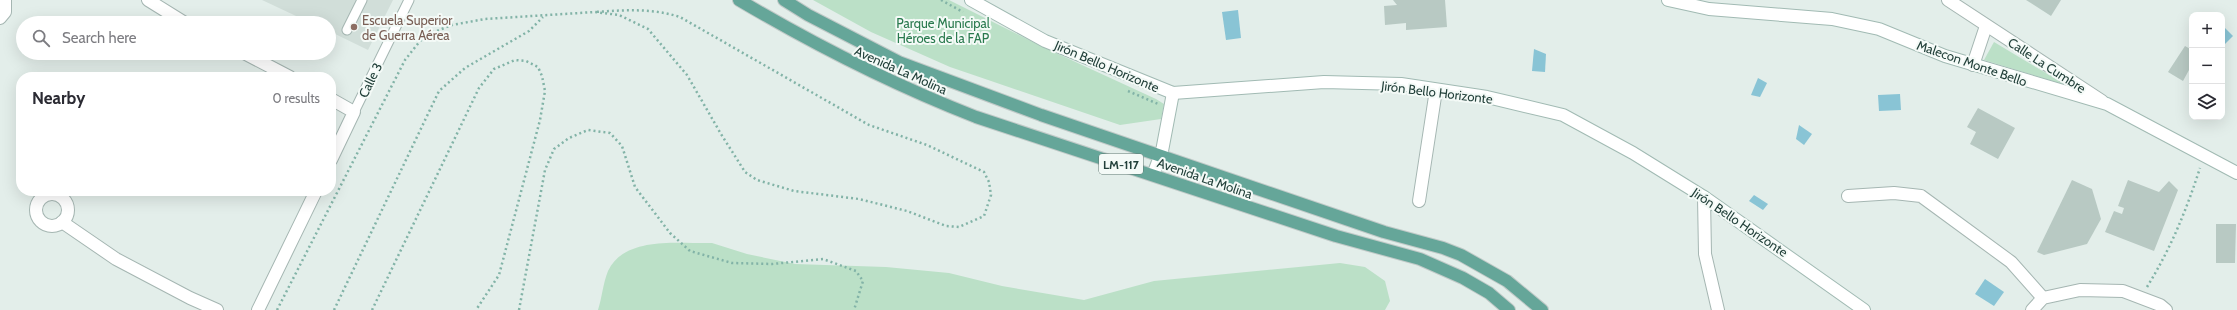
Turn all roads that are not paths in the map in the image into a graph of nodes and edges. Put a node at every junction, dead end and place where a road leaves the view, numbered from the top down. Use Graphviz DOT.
graph roads {
  1 [pos="5,0"];
  2 [pos="148,0"];
  3 [pos="362,0"];
  4 [pos="409,0"];
  5 [pos="738,0"];
  6 [pos="784,0"];
  7 [pos="970,0"];
  8 [pos="1668,0"];
  9 [pos="1948,0"];
  10 [pos="174,16"];
  11 [pos="0,18"];
  12 [pos="1986,26"];
  13 [pos="347,30"];
  14 [pos="257,60"];
  15 [pos="1973,65"];
  16 [pos="280,72"];
  17 [pos="1436,90"];
  18 [pos="1172,93"];
  19 [pos="336,102"];
  20 [pos="2107,104"];
  21 [pos="354,112"];
  22 [pos="336,150"];
  23 [pos="1161,155"];
  24 [pos="2237,173"];
  25 [pos="1153,175"];
  26 [pos="314,196"];
  27 [pos="1848,196"];
  28 [pos="1704,197"];
  29 [pos="1419,201"];
  30 [pos="62,222"];
  31 [pos="2043,298"];
  32 [pos="217,310"];
  33 [pos="258,310"];
  34 [pos="1509,310"];
  35 [pos="1542,310"];
  36 [pos="1718,310"];
  37 [pos="1864,310"];
  38 [pos="2032,310"];
  39 [pos="2166,310"];
  1 -- 11 [label="street"];
  2 -- 10 [label="street"];
  3 -- 13 [label="lane"];
  4 -- 21 [label="lane, Calle 3"];
  5 -- 25 [label="main road, Avenida La Molina / LM-117"];
  6 -- 23 [label="main road, Avenida La Molina / LM-117"];
  7 -- 18 [label="street, Jirón Bello Horizonte"];
  8 -- 15 [label="street, Malecon Monte Bello"];
  9 -- 12 [label="street, Calle La Cumbre"];
  12 -- 15 [label="street"];
  12 -- 20 [label="street, Calle La Cumbre"];
  14 -- 16 [label="street"];
  15 -- 20 [label="street, Malecon Monte Bello"];
  17 -- 18 [label="street, Jirón Bello Horizonte"];
  17 -- 28 [label="street, Jirón Bello Horizonte"];
  17 -- 29 [label="street"];
  18 -- 23 [label="street"];
  19 -- 21 [label="street"];
  20 -- 24 [label="street, Malecon Monte Bello"];
  21 -- 22 [label="street, Calle 3"];
  23 -- 25 [label="street"];
  23 -- 35 [label="main road, Avenida La Molina / LM-117"];
  25 -- 34 [label="main road, Avenida La Molina / LM-117"];
  26 -- 33 [label="street"];
  27 -- 31 [label="street"];
  28 -- 36 [label="street"];
  28 -- 37 [label="street, Jirón Bello Horizonte"];
  30 -- 32 [label="street"];
  31 -- 38 [label="street"];
  31 -- 39 [label="street"];
}
